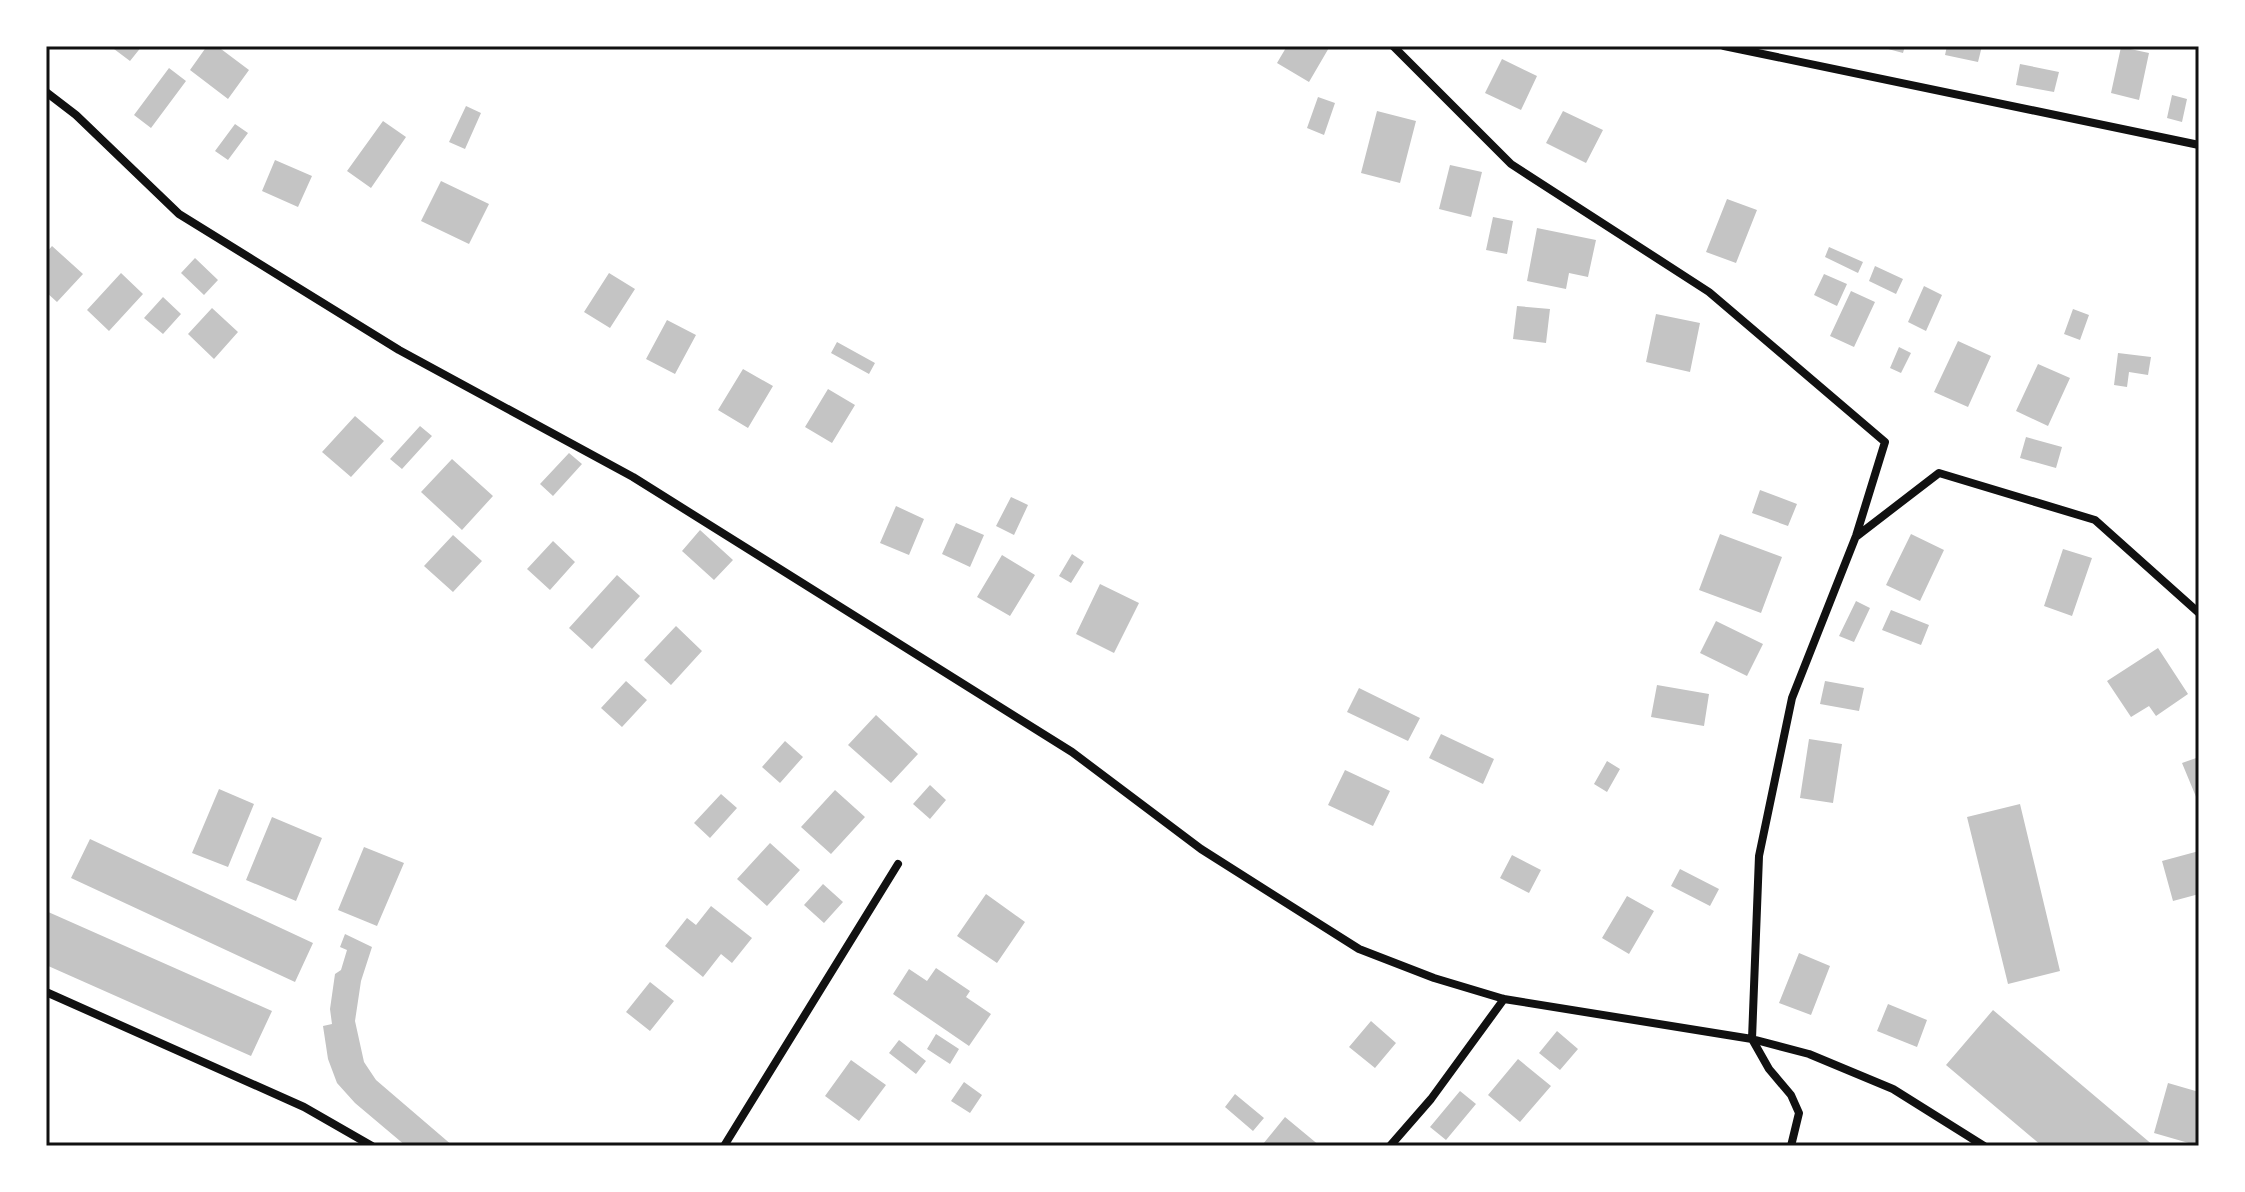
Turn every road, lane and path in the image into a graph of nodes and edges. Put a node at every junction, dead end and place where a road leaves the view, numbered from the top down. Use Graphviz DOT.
graph roads {
  1 [pos="1393,46"];
  2 [pos="1724,46"];
  3 [pos="46,92"];
  4 [pos="2199,145"];
  5 [pos="1856,536"];
  6 [pos="2199,613"];
  7 [pos="898,864"];
  8 [pos="46,992"];
  9 [pos="1504,999"];
  10 [pos="1752,1039"];
  11 [pos="372,1146"];
  12 [pos="724,1146"];
  13 [pos="1390,1146"];
  14 [pos="1791,1146"];
  15 [pos="1984,1146"];
  1 -- 5 [label="street"];
  2 -- 4 [label="street"];
  3 -- 9 [label="street"];
  5 -- 6 [label="street"];
  5 -- 10 [label="street"];
  7 -- 12 [label="street"];
  8 -- 11 [label="street"];
  9 -- 10 [label="street"];
  9 -- 13 [label="street"];
  10 -- 14 [label="street"];
  10 -- 15 [label="street"];
}
